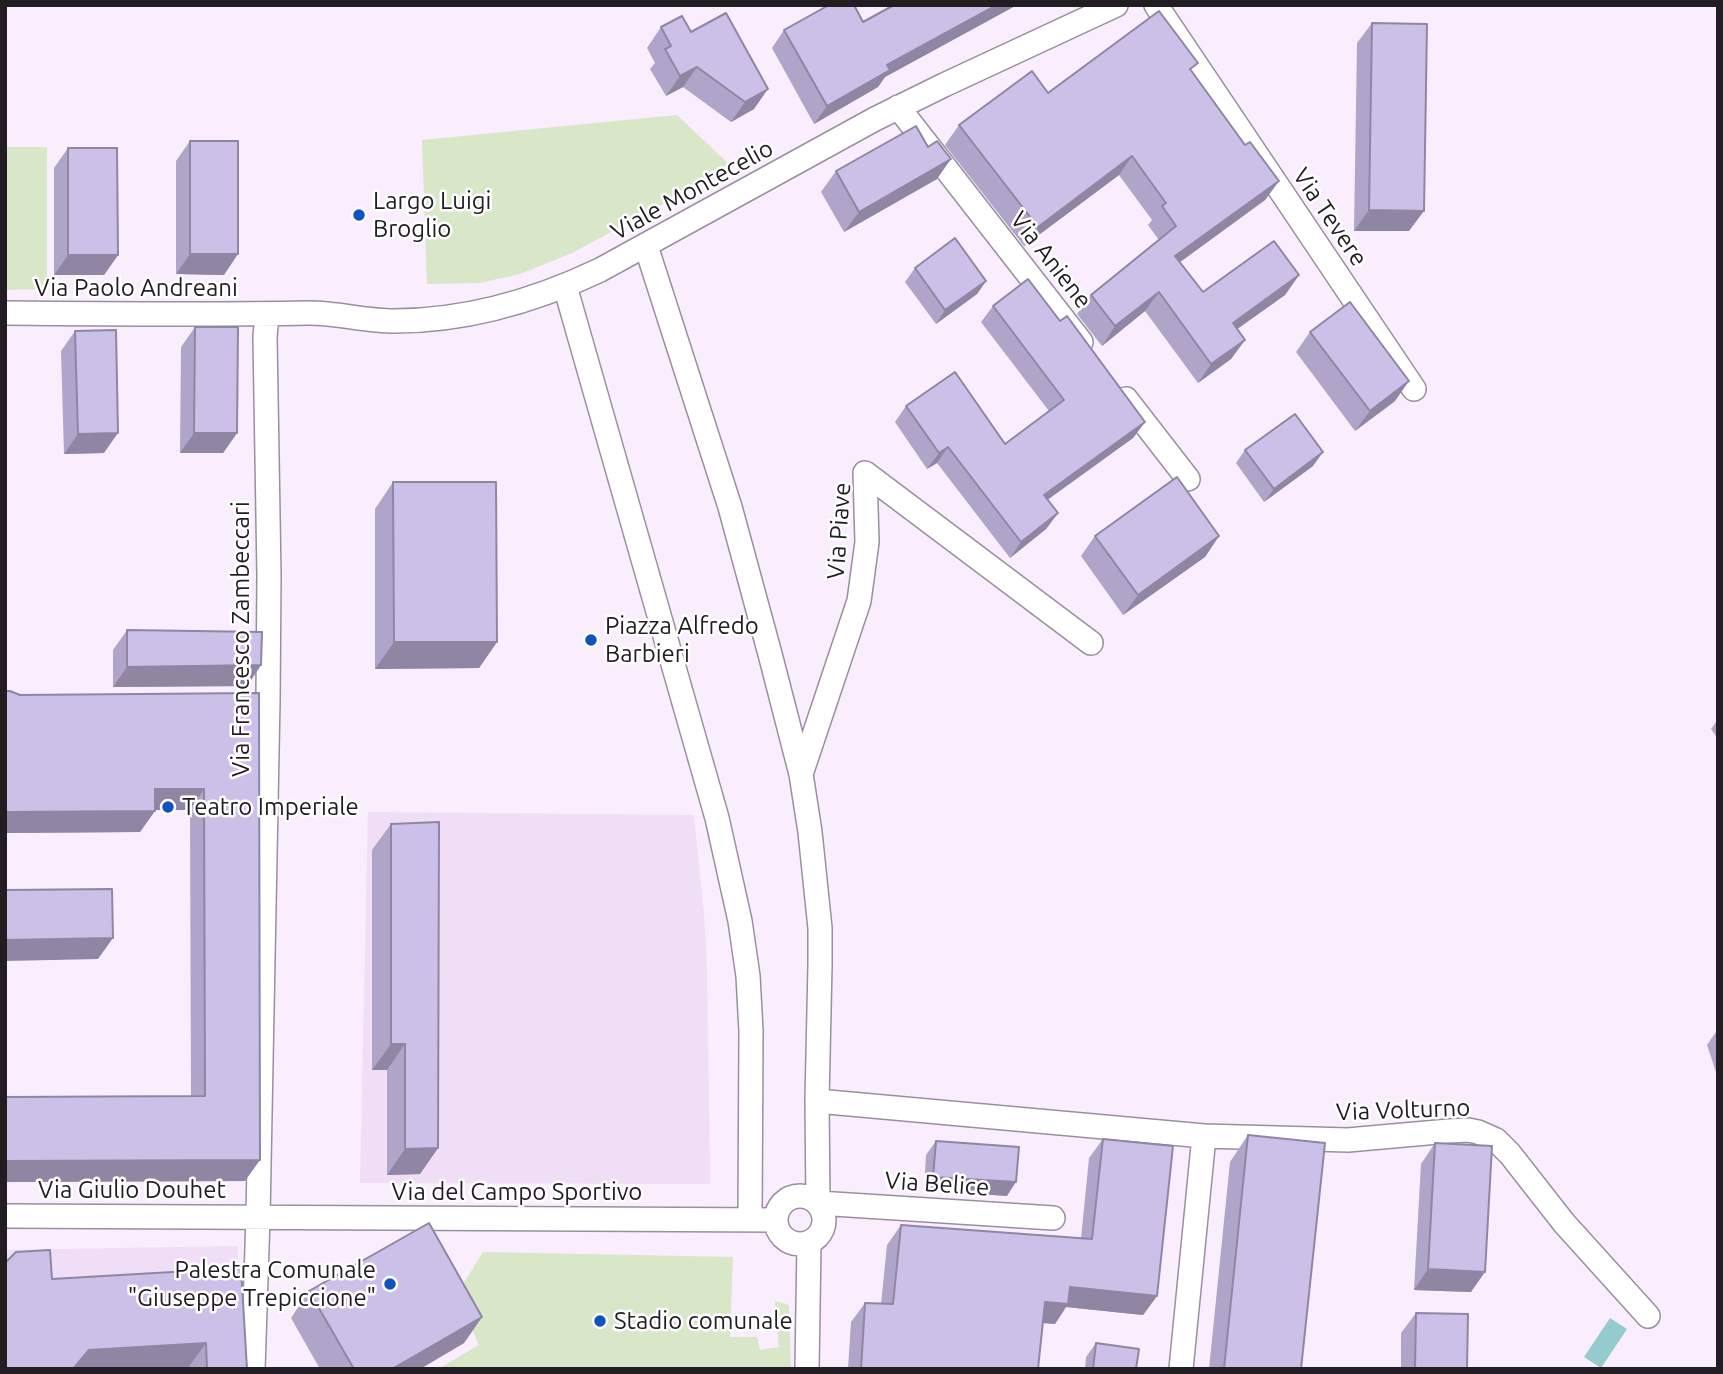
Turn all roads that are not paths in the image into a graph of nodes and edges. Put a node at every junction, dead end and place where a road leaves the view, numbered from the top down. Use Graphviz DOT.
graph roads {
  1 [pos="1116,5"];
  2 [pos="1156,5"];
  3 [pos="898,107"];
  4 [pos="646,246"];
  5 [pos="565,286"];
  6 [pos="5,313"];
  7 [pos="267,314"];
  8 [pos="1094,359"];
  9 [pos="1111,380"];
  10 [pos="1413,389"];
  11 [pos="1188,479"];
  12 [pos="1091,643"];
  13 [pos="241,700"];
  14 [pos="268,700"];
  15 [pos="800,774"];
  16 [pos="817,1101"];
  17 [pos="1205,1136"];
  18 [pos="818,1203"];
  19 [pos="5,1216"];
  20 [pos="258,1217"];
  21 [pos="750,1219"];
  22 [pos="1053,1219"];
  23 [pos="776,1220"];
  24 [pos="809,1242"];
  25 [pos="1648,1316"];
  26 [pos="253,1369"];
  27 [pos="807,1369"];
  28 [pos="1181,1369"];
  1 -- 3 [label="street, Viale Montecelio"];
  2 -- 10 [label="street, Via Tevere"];
  3 -- 4 [label="street, Viale Montecelio"];
  3 -- 8 [label="street, Via Aniene"];
  4 -- 5 [label="street, Viale Montecelio"];
  4 -- 15 [label="street"];
  5 -- 7 [label="street, Viale Montecelio"];
  5 -- 21 [label="street"];
  6 -- 7 [label="street, Via Paolo Andreani"];
  7 -- 14 [label="street, Via Francesco Zambeccari"];
  9 -- 11 [label="street"];
  12 -- 15 [label="street, Via Piave"];
  13 -- 14 [label="street"];
  14 -- 20 [label="street, Via Francesco Zambeccari"];
  15 -- 16 [label="street"];
  16 -- 17 [label="street, Via Volturno"];
  16 -- 18 [label="street"];
  17 -- 25 [label="street, Via Volturno"];
  17 -- 28 [label="street"];
  18 -- 22 [label="street, Via Belice"];
  18 -- 23 [label="street"];
  18 -- 24 [label="street"];
  19 -- 20 [label="street, Via Giulio Douhet"];
  20 -- 21 [label="street, Via del Campo Sportivo"];
  20 -- 26 [label="street, Via Francesco Zambeccari"];
  21 -- 23 [label="street, Via del Campo Sportivo"];
  23 -- 24 [label="street"];
  24 -- 27 [label="street"];
}
